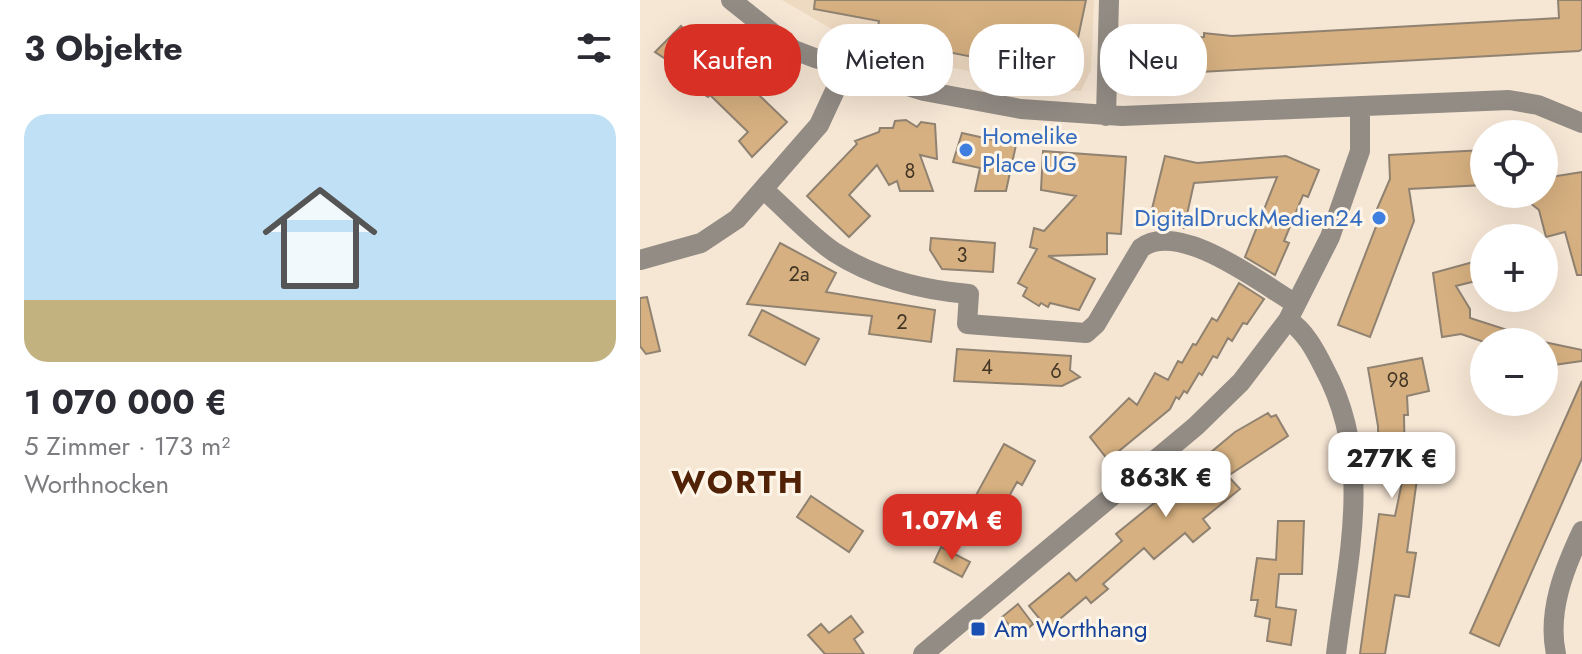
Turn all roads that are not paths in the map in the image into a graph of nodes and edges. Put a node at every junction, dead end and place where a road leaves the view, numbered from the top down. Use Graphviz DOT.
graph roads {
  1 [pos="731,0"];
  2 [pos="1109,0"];
  3 [pos="817,59"];
  4 [pos="834,96"];
  5 [pos="950,96"];
  6 [pos="1360,106"];
  7 [pos="1106,116"];
  8 [pos="1582,123"];
  9 [pos="764,190"];
  10 [pos="640,260"];
  11 [pos="1292,312"];
  12 [pos="1582,531"];
  13 [pos="923,654"];
  14 [pos="1336,654"];
  15 [pos="1556,654"];
  1 -- 3 [label="street"];
  2 -- 7 [label="street"];
  4 -- 9 [label="street"];
  5 -- 7 [label="street"];
  6 -- 7 [label="street"];
  6 -- 8 [label="street"];
  6 -- 11 [label="street"];
  9 -- 10 [label="street"];
  9 -- 11 [label="street"];
  11 -- 13 [label="street"];
  11 -- 14 [label="street"];
  12 -- 15 [label="street"];
}
